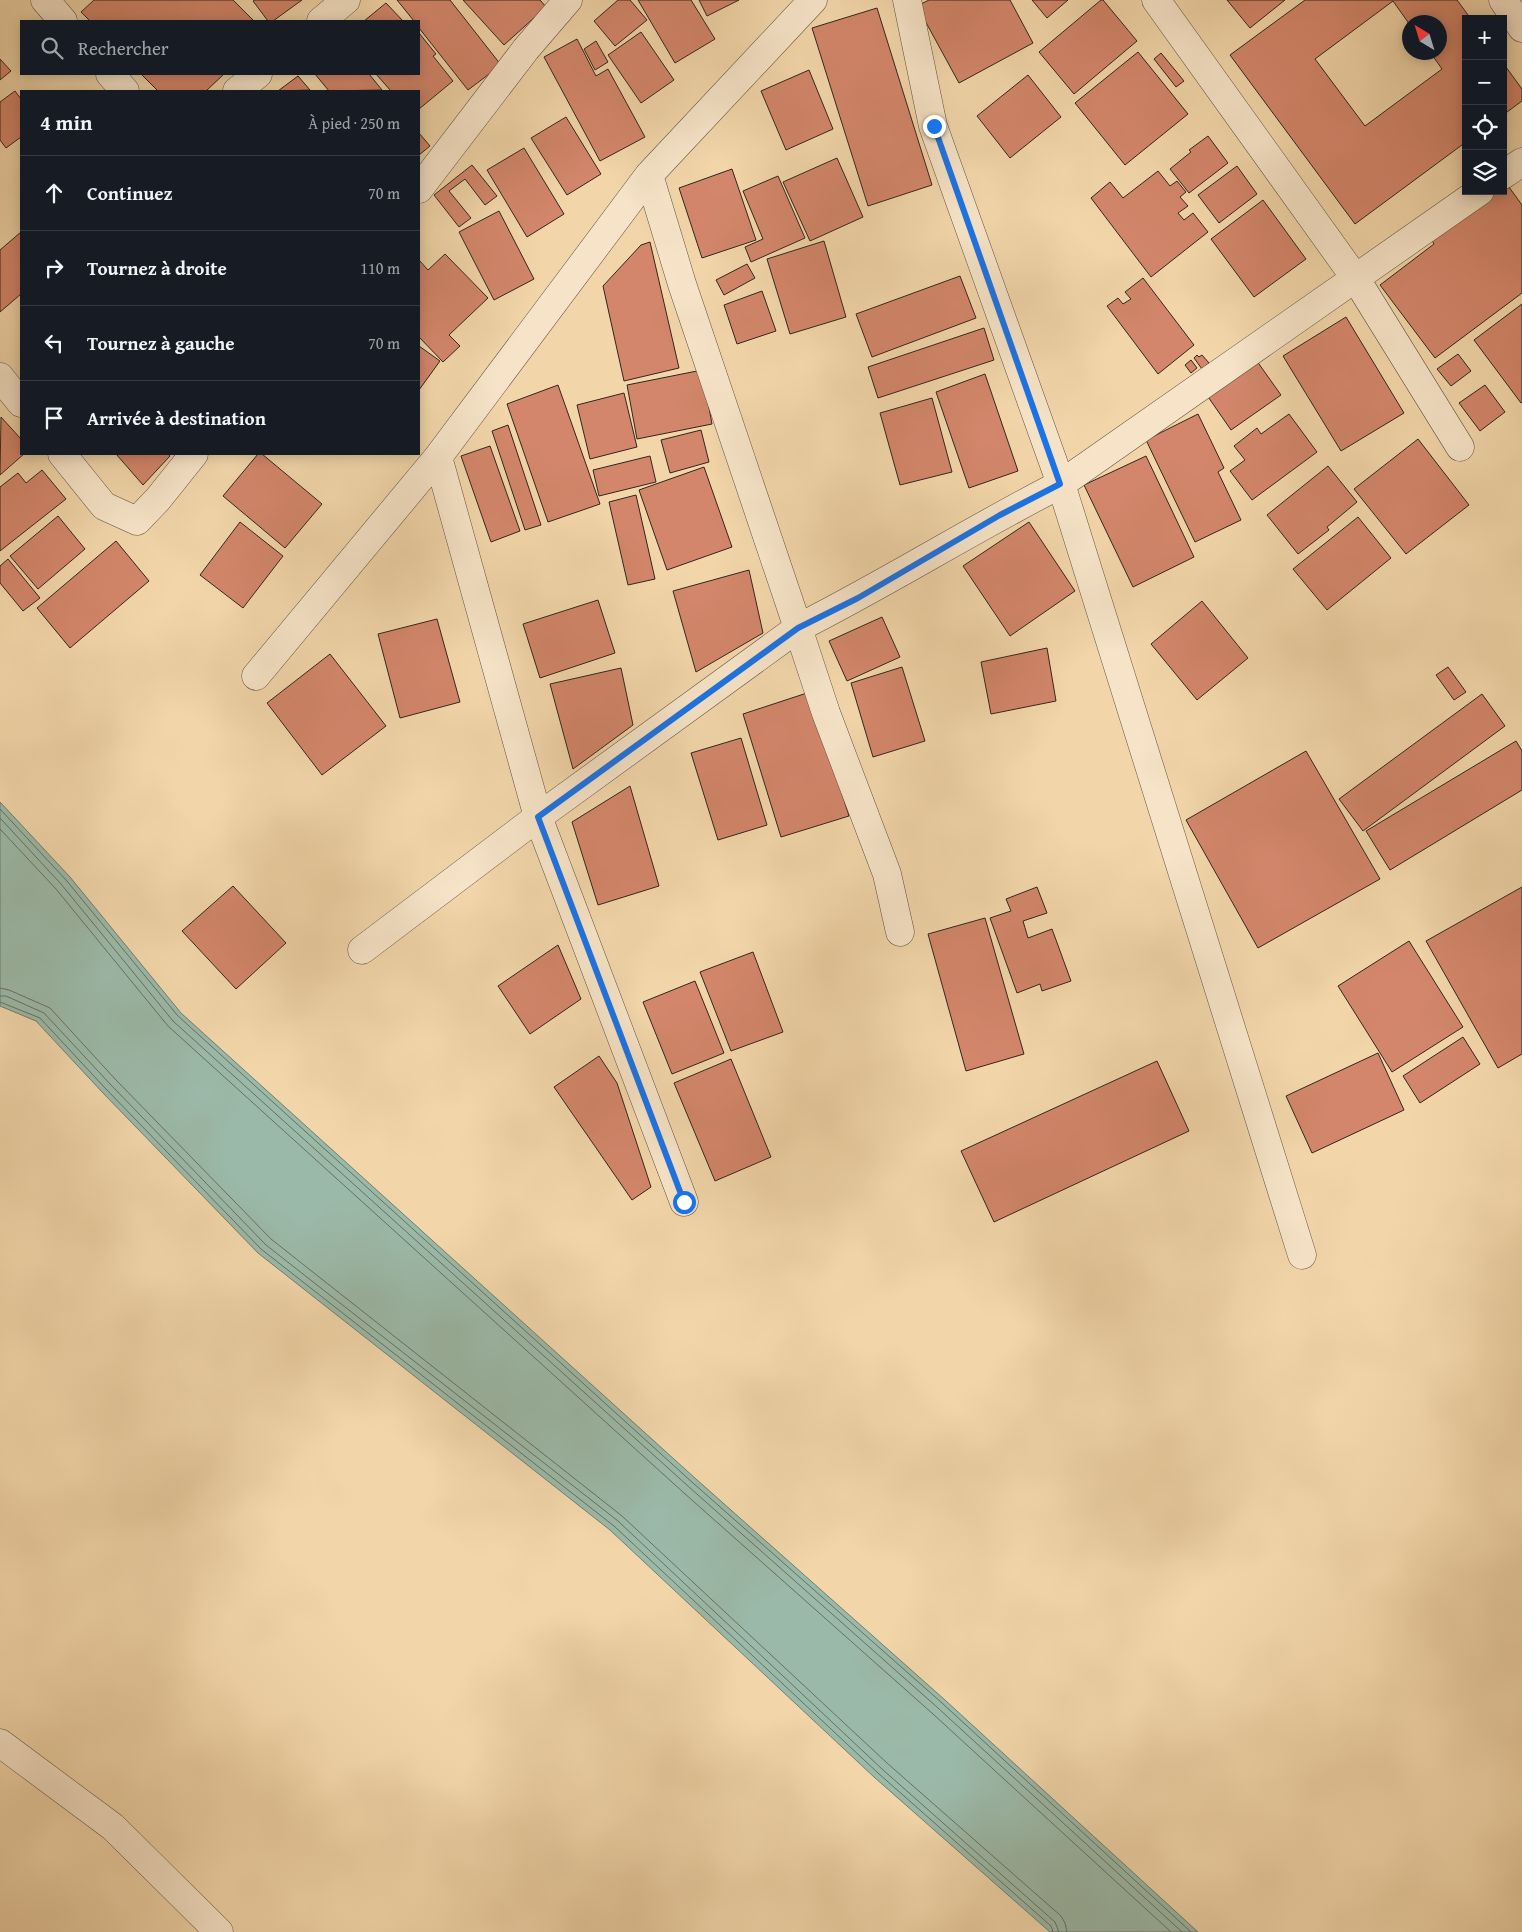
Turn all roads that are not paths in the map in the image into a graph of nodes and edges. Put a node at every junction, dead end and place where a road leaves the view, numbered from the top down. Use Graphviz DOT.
graph roads {
  1 [pos="45,0"];
  2 [pos="346,0"];
  3 [pos="568,0"];
  4 [pos="813,0"];
  5 [pos="907,0"];
  6 [pos="1156,0"];
  7 [pos="1503,0"];
  8 [pos="62,20"];
  9 [pos="321,20"];
  10 [pos="1522,28"];
  11 [pos="111,75"];
  12 [pos="257,75"];
  13 [pos="124,90"];
  14 [pos="238,90"];
  15 [pos="1522,162"];
  16 [pos="1507,172"];
  17 [pos="649,175"];
  18 [pos="420,188"];
  19 [pos="1474,195"];
  20 [pos="1356,279"];
  21 [pos="0,377"];
  22 [pos="20,402"];
  23 [pos="1460,447"];
  24 [pos="63,455"];
  25 [pos="193,455"];
  26 [pos="438,457"];
  27 [pos="1060,484"];
  28 [pos="798,628"];
  29 [pos="256,676"];
  30 [pos="538,817"];
  31 [pos="900,932"];
  32 [pos="362,950"];
  33 [pos="684,1202"];
  34 [pos="1302,1255"];
  35 [pos="0,1743"];
  36 [pos="220,1932"];
  1 -- 8 [label="street"];
  2 -- 9 [label="street"];
  3 -- 18 [label="street"];
  4 -- 17 [label="street"];
  5 -- 27 [label="street"];
  6 -- 20 [label="street"];
  7 -- 10 [label="street"];
  11 -- 13 [label="street"];
  12 -- 14 [label="street"];
  15 -- 16 [label="street"];
  17 -- 26 [label="street"];
  17 -- 28 [label="street"];
  19 -- 20 [label="street"];
  20 -- 23 [label="street"];
  20 -- 27 [label="street"];
  21 -- 22 [label="street"];
  24 -- 25 [label="street"];
  26 -- 29 [label="street"];
  26 -- 30 [label="street"];
  27 -- 28 [label="street"];
  27 -- 34 [label="street"];
  28 -- 30 [label="street"];
  28 -- 31 [label="street"];
  30 -- 32 [label="street"];
  30 -- 33 [label="street"];
  35 -- 36 [label="street"];
}
